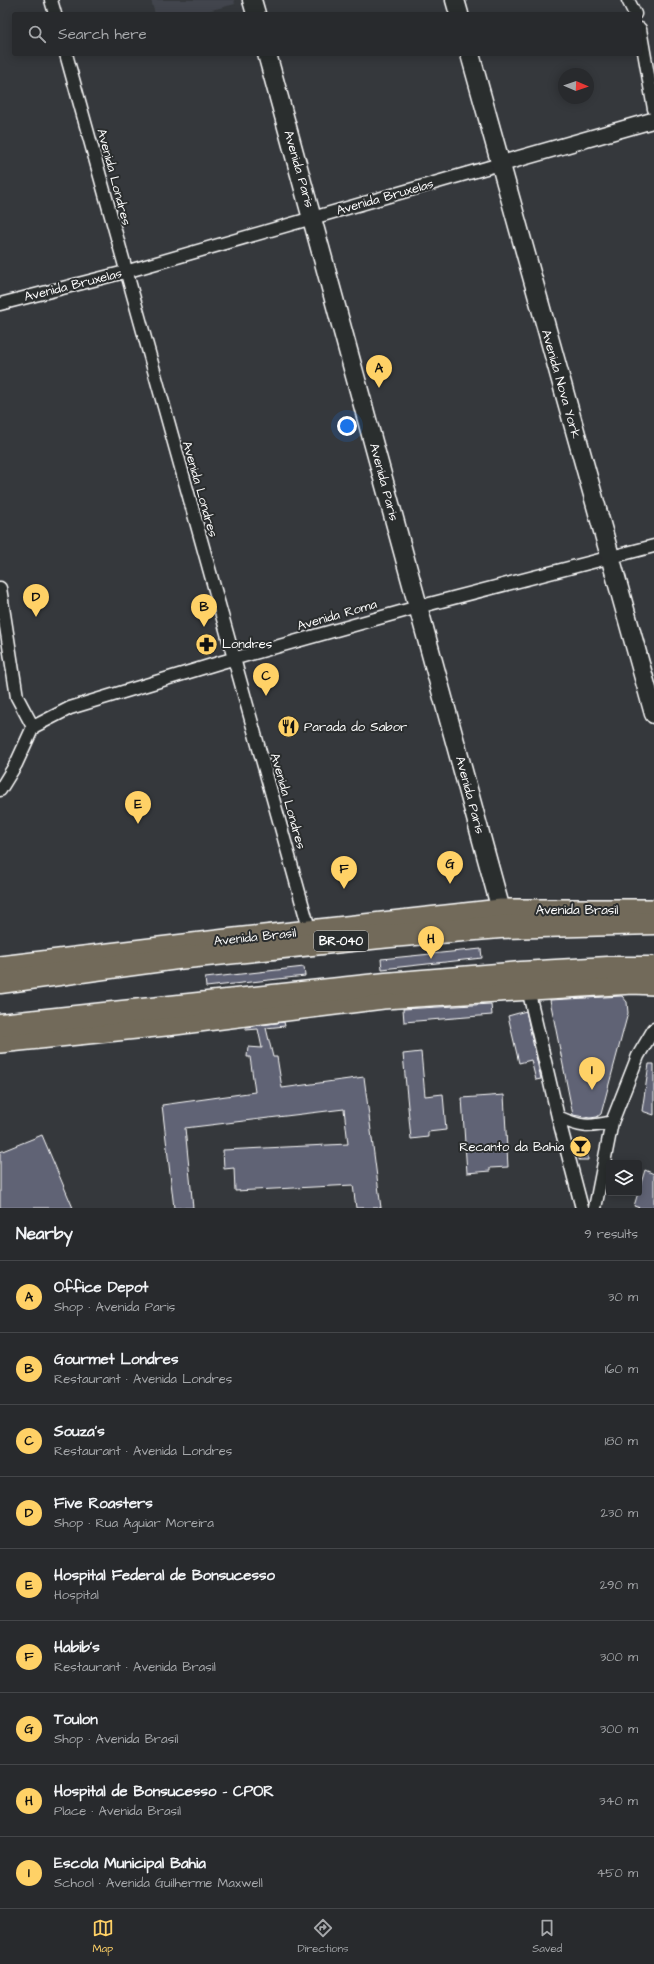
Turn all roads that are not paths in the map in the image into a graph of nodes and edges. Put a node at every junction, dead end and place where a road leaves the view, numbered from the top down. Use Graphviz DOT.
graph roads {
  1 [pos="51,0"];
  2 [pos="252,0"];
  3 [pos="455,0"];
  4 [pos="628,0"];
  5 [pos="54,12"];
  6 [pos="255,12"];
  7 [pos="458,12"];
  8 [pos="634,12"];
  9 [pos="642,40"];
  10 [pos="67,56"];
  11 [pos="268,56"];
  12 [pos="471,56"];
  13 [pos="654,109"];
  14 [pos="654,120"];
  15 [pos="500,164"];
  16 [pos="312,218"];
  17 [pos="125,272"];
  18 [pos="0,304"];
  19 [pos="654,546"];
  20 [pos="610,557"];
  21 [pos="0,588"];
  22 [pos="418,607"];
  23 [pos="233,659"];
  24 [pos="654,714"];
  25 [pos="33,727"];
  26 [pos="0,790"];
  27 [pos="501,910"];
  28 [pos="654,910"];
  29 [pos="654,923"];
  30 [pos="310,932"];
  31 [pos="0,967"];
  32 [pos="654,968"];
  33 [pos="0,982"];
  34 [pos="654,984"];
  35 [pos="528,989"];
  36 [pos="0,1025"];
  37 [pos="654,1030"];
  38 [pos="0,1042"];
  39 [pos="558,1117"];
  40 [pos="612,1122"];
  41 [pos="582,1208"];
  42 [pos="595,1208"];
  1 -- 5 [label="street"];
  2 -- 6 [label="main road"];
  3 -- 7 [label="main road"];
  4 -- 8 [label="street"];
  9 -- 13 [label="street"];
  10 -- 17 [label="street, Avenida Londres"];
  11 -- 16 [label="main road, Avenida Paris"];
  12 -- 15 [label="main road, Avenida Nova York"];
  14 -- 15 [label="street, Avenida Bruxelas"];
  15 -- 16 [label="street, Avenida Bruxelas"];
  15 -- 20 [label="main road, Avenida Nova York"];
  16 -- 17 [label="street, Avenida Bruxelas"];
  16 -- 22 [label="main road, Avenida Paris"];
  17 -- 18 [label="street, Avenida Bruxelas"];
  17 -- 23 [label="street, Avenida Londres"];
  19 -- 20 [label="street, Avenida Roma"];
  20 -- 22 [label="street, Avenida Roma"];
  20 -- 24 [label="main road, Avenida Nova York"];
  21 -- 25 [label="street"];
  22 -- 23 [label="street, Avenida Roma"];
  22 -- 27 [label="main road, Avenida Paris"];
  23 -- 25 [label="street, Avenida Roma"];
  23 -- 30 [label="street, Avenida Londres"];
  25 -- 26 [label="street"];
  27 -- 28 [label="highway, Avenida Brasil"];
  27 -- 30 [label="highway, Avenida Brasil"];
  29 -- 33 [label="highway, Avenida Brasil / BR-040"];
  30 -- 31 [label="highway, Avenida Brasil"];
  32 -- 36 [label="highway"];
  34 -- 35 [label="highway"];
  35 -- 38 [label="highway"];
  35 -- 39 [label="street"];
  37 -- 40 [label="street"];
  39 -- 40 [label="street"];
  39 -- 41 [label="street"];
  40 -- 42 [label="street"];
}
